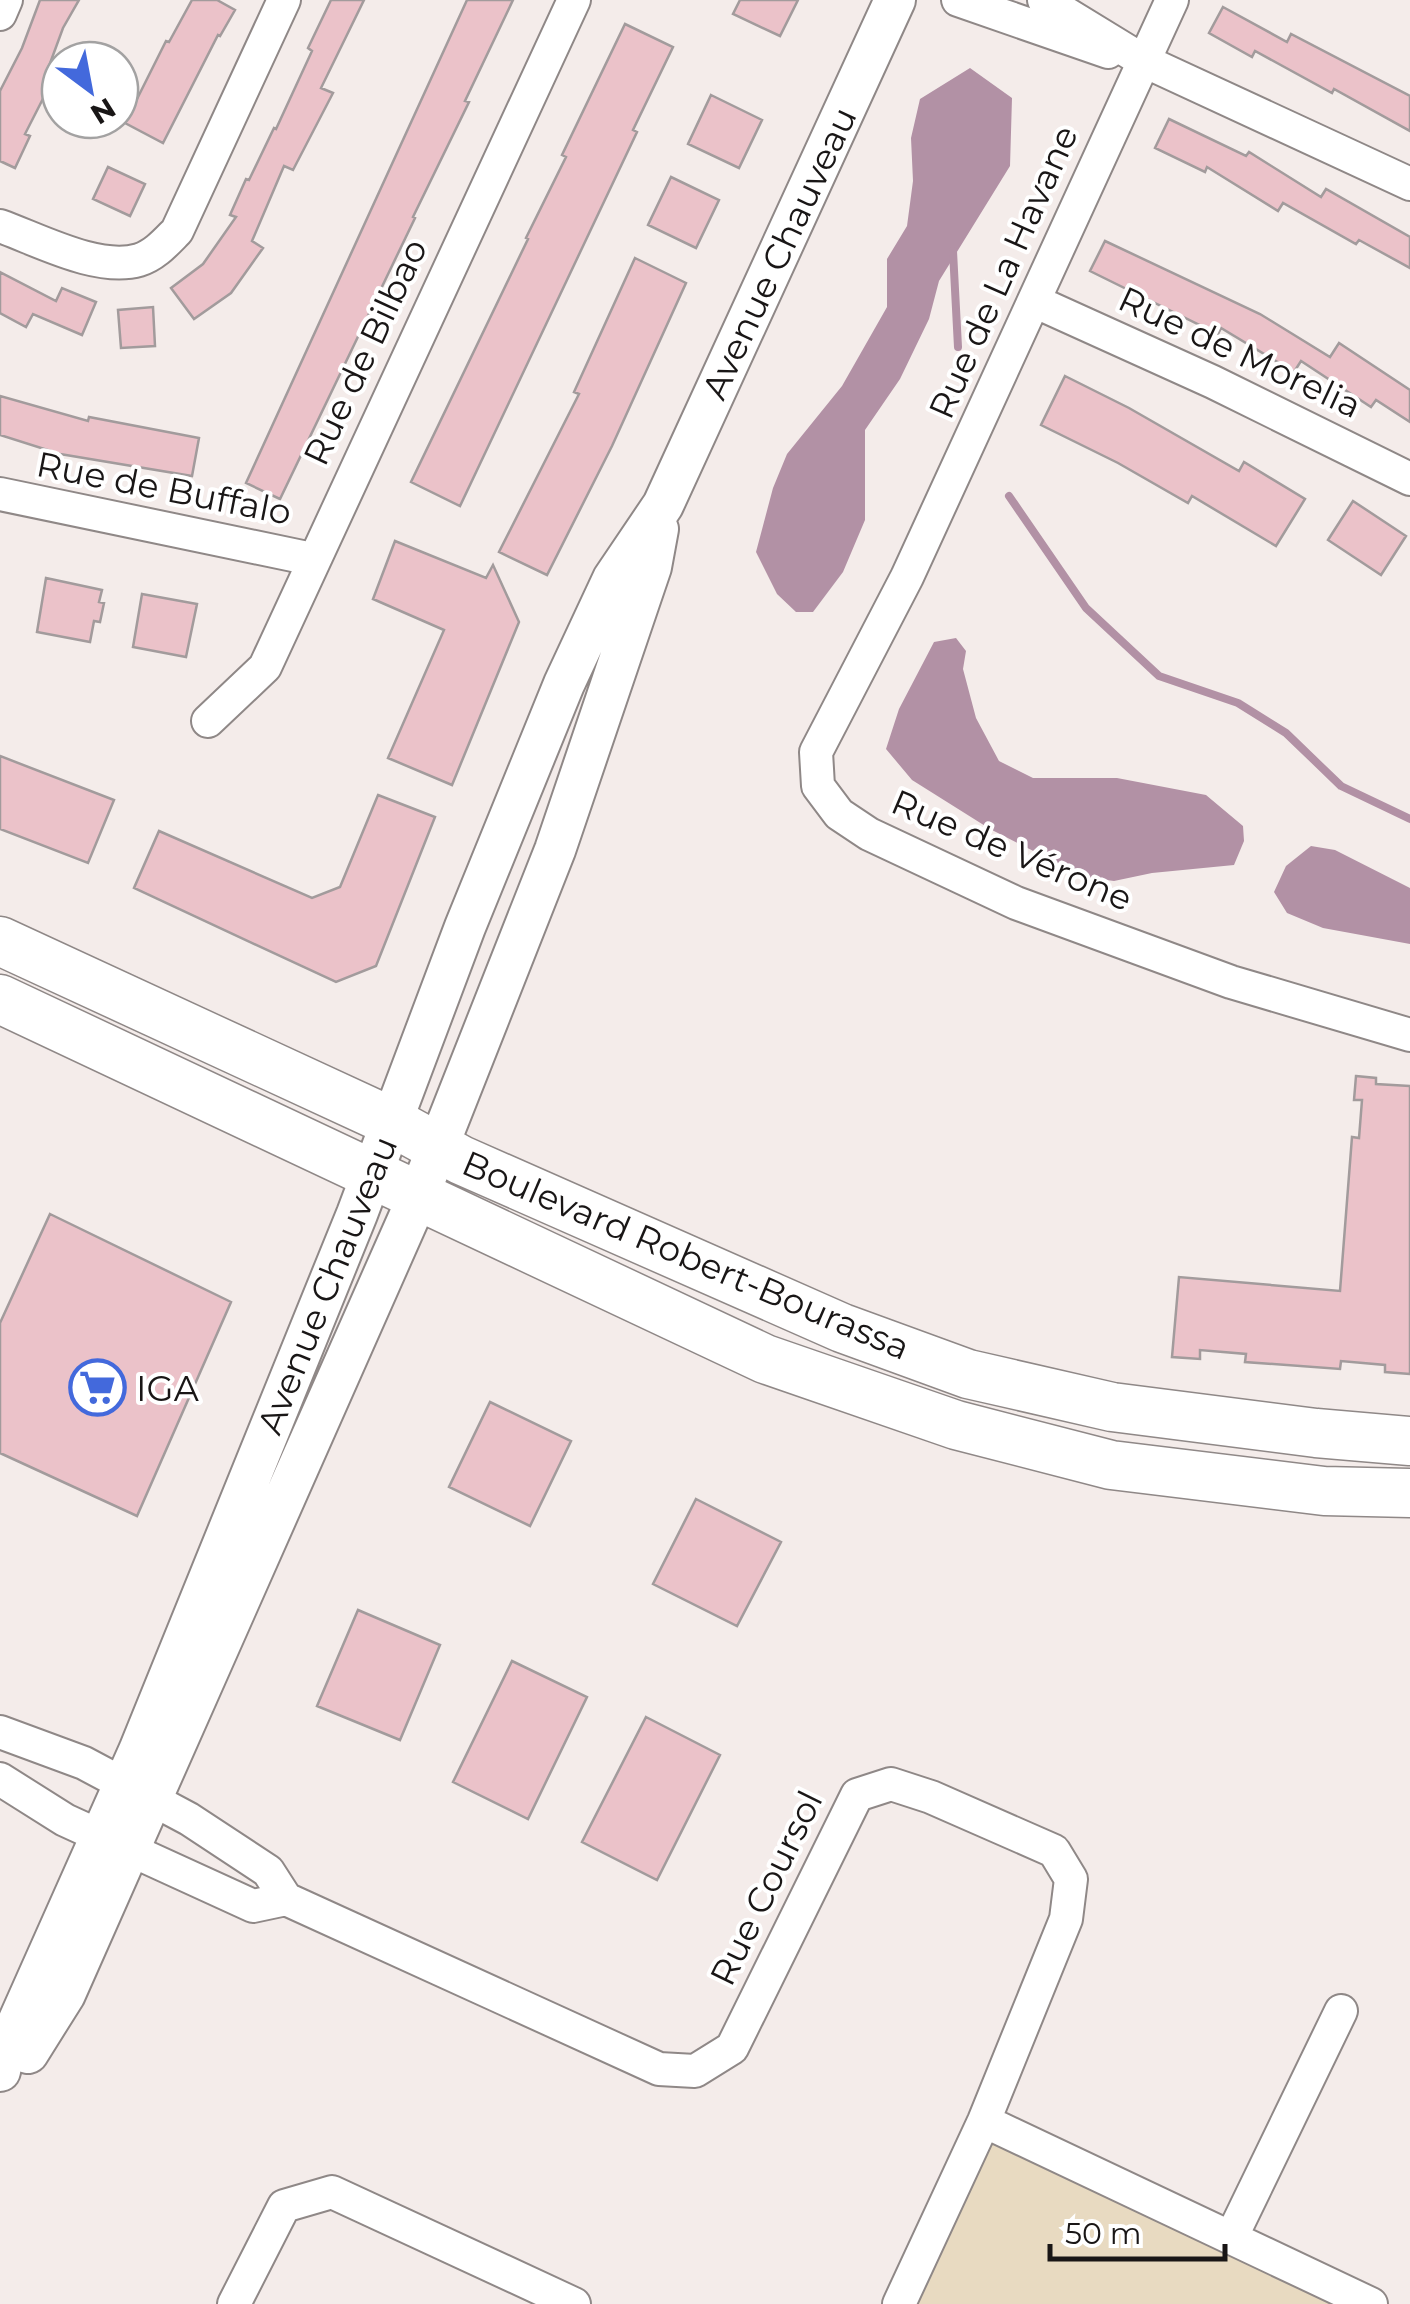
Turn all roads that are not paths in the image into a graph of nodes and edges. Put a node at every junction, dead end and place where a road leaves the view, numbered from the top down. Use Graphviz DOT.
graph roads {
  1 [pos="6,0"];
  2 [pos="284,0"];
  3 [pos="574,0"];
  4 [pos="895,0"];
  5 [pos="958,0"];
  6 [pos="1044,0"];
  7 [pos="1172,0"];
  8 [pos="0,14"];
  9 [pos="1142,60"];
  10 [pos="1410,184"];
  11 [pos="0,226"];
  12 [pos="1034,300"];
  13 [pos="1410,479"];
  14 [pos="0,494"];
  15 [pos="663,505"];
  16 [pos="312,559"];
  17 [pos="907,577"];
  18 [pos="208,722"];
  19 [pos="0,942"];
  20 [pos="0,999"];
  21 [pos="1410,1035"];
  22 [pos="392,1122"];
  23 [pos="438,1147"];
  24 [pos="372,1175"];
  25 [pos="418,1197"];
  26 [pos="1410,1441"];
  27 [pos="1410,1493"];
  28 [pos="0,1732"];
  29 [pos="0,1778"];
  30 [pos="139,1792"];
  31 [pos="116,1844"];
  32 [pos="286,1900"];
  33 [pos="1341,2011"];
  34 [pos="0,2071"];
  35 [pos="0,2097"];
  36 [pos="984,2122"];
  37 [pos="1232,2236"];
  38 [pos="234,2304"];
  39 [pos="574,2304"];
  40 [pos="899,2304"];
  41 [pos="1371,2304"];
  1 -- 8 [label="street"];
  2 -- 11 [label="street"];
  3 -- 16 [label="street, Rue de Bilbao"];
  4 -- 15 [label="main road, Avenue Chauveau"];
  5 -- 9 [label="street"];
  6 -- 9 [label="street"];
  7 -- 9 [label="street, Rue de La Havane"];
  9 -- 10 [label="street"];
  9 -- 12 [label="street, Rue de La Havane"];
  12 -- 13 [label="street, Rue de Morelia"];
  12 -- 17 [label="street, Rue de La Havane"];
  14 -- 16 [label="street, Rue de Buffalo"];
  15 -- 22 [label="main road, Avenue Chauveau"];
  15 -- 23 [label="main road, Avenue Chauveau"];
  16 -- 18 [label="street, Rue de Bilbao"];
  17 -- 21 [label="street, Rue de Vérone"];
  19 -- 22 [label="highway, Boulevard Robert-Bourassa"];
  20 -- 24 [label="highway, Boulevard Robert-Bourassa"];
  22 -- 23 [label="highway, Boulevard Robert-Bourassa"];
  22 -- 24 [label="main road, Avenue Chauveau"];
  23 -- 25 [label="main road, Avenue Chauveau"];
  23 -- 26 [label="highway, Boulevard Robert-Bourassa"];
  24 -- 25 [label="highway, Boulevard Robert-Bourassa"];
  24 -- 30 [label="main road, Avenue Chauveau"];
  25 -- 27 [label="highway, Boulevard Robert-Bourassa"];
  25 -- 30 [label="main road, Avenue Chauveau"];
  28 -- 30 [label="street, Rue Coursol"];
  29 -- 31 [label="street, Rue Coursol"];
  30 -- 31 [label="main road"];
  30 -- 32 [label="street, Rue Coursol"];
  31 -- 32 [label="street, Rue Coursol"];
  31 -- 34 [label="main road"];
  31 -- 35 [label="main road"];
  32 -- 36 [label="street, Rue Coursol"];
  33 -- 37 [label="street"];
  36 -- 37 [label="street"];
  36 -- 40 [label="street, Rue Coursol"];
  37 -- 41 [label="street"];
  38 -- 39 [label="street"];
}
